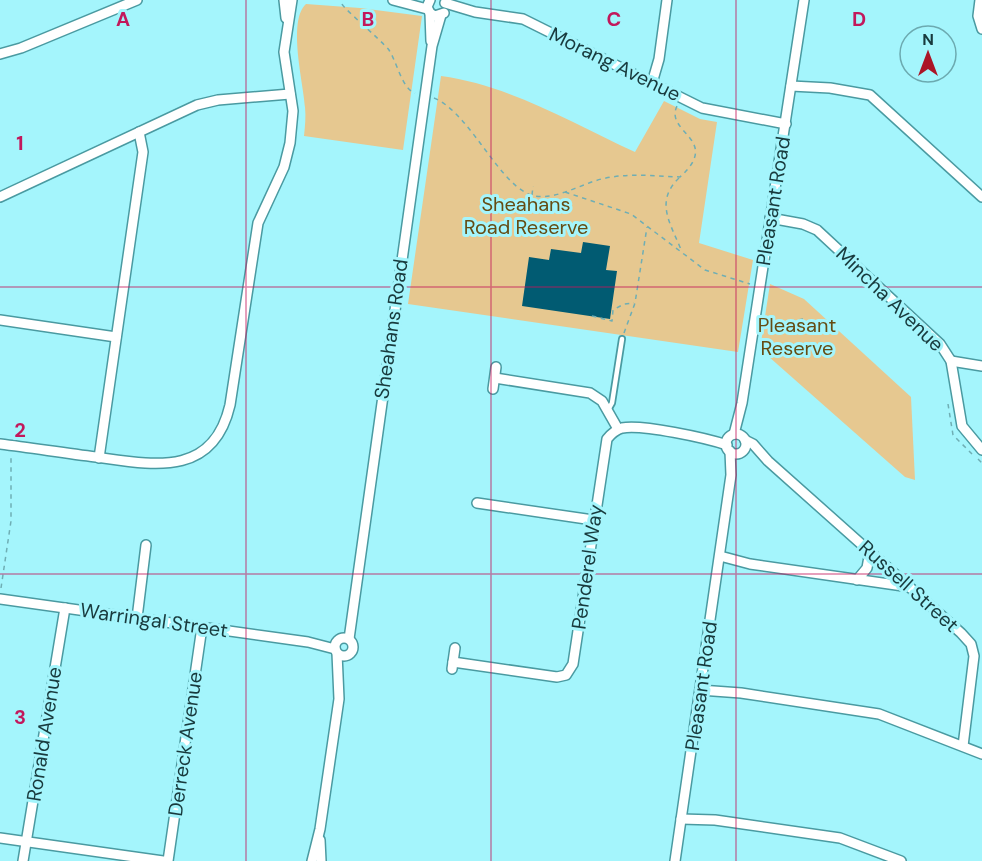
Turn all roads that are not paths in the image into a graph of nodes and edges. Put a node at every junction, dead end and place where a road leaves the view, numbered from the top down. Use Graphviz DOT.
graph roads {
  1 [pos="137,0"];
  2 [pos="284,0"];
  3 [pos="292,0"];
  4 [pos="667,0"];
  5 [pos="804,0"];
  6 [pos="980,0"];
  7 [pos="397,1"];
  8 [pos="124,3"];
  9 [pos="429,6"];
  10 [pos="444,8"];
  11 [pos="287,23"];
  12 [pos="982,29"];
  13 [pos="432,46"];
  14 [pos="21,48"];
  15 [pos="0,54"];
  16 [pos="0,61"];
  17 [pos="652,83"];
  18 [pos="792,83"];
  19 [pos="291,94"];
  20 [pos="786,121"];
  21 [pos="139,132"];
  22 [pos="5,195"];
  23 [pos="982,197"];
  24 [pos="771,218"];
  25 [pos="1,321"];
  26 [pos="116,337"];
  27 [pos="622,339"];
  28 [pos="951,361"];
  29 [pos="982,366"];
  30 [pos="496,367"];
  31 [pos="495,378"];
  32 [pos="493,389"];
  33 [pos="607,411"];
  34 [pos="618,429"];
  35 [pos="0,444"];
  36 [pos="736,444"];
  37 [pos="982,450"];
  38 [pos="99,458"];
  39 [pos="477,503"];
  40 [pos="594,520"];
  41 [pos="146,545"];
  42 [pos="870,552"];
  43 [pos="719,559"];
  44 [pos="857,580"];
  45 [pos="910,587"];
  46 [pos="0,598"];
  47 [pos="65,608"];
  48 [pos="137,618"];
  49 [pos="202,627"];
  50 [pos="341,646"];
  51 [pos="455,648"];
  52 [pos="700,688"];
  53 [pos="963,746"];
  54 [pos="982,754"];
  55 [pos="682,815"];
  56 [pos="321,829"];
  57 [pos="0,838"];
  58 [pos="27,842"];
  59 [pos="23,861"];
  60 [pos="163,861"];
  61 [pos="168,861"];
  62 [pos="312,861"];
  63 [pos="321,861"];
  64 [pos="675,861"];
  65 [pos="902,861"];
  1 -- 8 [label="street"];
  2 -- 11 [label="street"];
  3 -- 11 [label="street"];
  4 -- 17 [label="street"];
  5 -- 18 [label="street, Pleasant Road"];
  6 -- 12 [label="street"];
  7 -- 9 [label="street"];
  8 -- 14 [label="street"];
  9 -- 10 [label="street, Morang Avenue"];
  9 -- 13 [label="street, Sheahans Road"];
  10 -- 13 [label="street, Sheahans Road"];
  10 -- 17 [label="street, Morang Avenue"];
  11 -- 19 [label="street"];
  13 -- 50 [label="street, Sheahans Road"];
  14 -- 15 [label="street"];
  14 -- 16 [label="street"];
  17 -- 20 [label="street, Morang Avenue"];
  18 -- 20 [label="street, Pleasant Road"];
  18 -- 23 [label="street"];
  19 -- 21 [label="street"];
  19 -- 38 [label="street"];
  20 -- 24 [label="street, Pleasant Road"];
  21 -- 22 [label="street"];
  21 -- 26 [label="street"];
  24 -- 28 [label="street, Mincha Avenue"];
  24 -- 36 [label="street, Pleasant Road"];
  25 -- 26 [label="street"];
  26 -- 38 [label="street"];
  27 -- 33 [label="lane"];
  28 -- 29 [label="street"];
  28 -- 37 [label="street, Mincha Avenue"];
  30 -- 31 [label="street"];
  31 -- 32 [label="street"];
  31 -- 33 [label="street"];
  33 -- 34 [label="street"];
  34 -- 36 [label="street"];
  34 -- 40 [label="street, Penderel Way"];
  35 -- 38 [label="street"];
  36 -- 42 [label="street, Russell Street"];
  36 -- 43 [label="street, Pleasant Road"];
  39 -- 40 [label="street"];
  40 -- 51 [label="street, Penderel Way"];
  41 -- 48 [label="street"];
  42 -- 44 [label="street"];
  42 -- 45 [label="street, Russell Street"];
  43 -- 44 [label="street"];
  43 -- 52 [label="street, Pleasant Road"];
  44 -- 45 [label="street"];
  45 -- 53 [label="street, Russell Street"];
  46 -- 47 [label="street, Warringal Street"];
  47 -- 48 [label="street, Warringal Street"];
  47 -- 58 [label="street, Ronald Avenue"];
  48 -- 49 [label="street, Warringal Street"];
  49 -- 50 [label="street, Warringal Street"];
  49 -- 61 [label="street, Derreck Avenue"];
  50 -- 56 [label="street, Sheahans Road"];
  52 -- 53 [label="street"];
  52 -- 55 [label="street, Pleasant Road"];
  53 -- 54 [label="street"];
  55 -- 64 [label="street, Pleasant Road"];
  55 -- 65 [label="street"];
  56 -- 62 [label="street, Sheahans Road"];
  56 -- 63 [label="street, Sheahans Road"];
  57 -- 58 [label="street"];
  58 -- 59 [label="street, Ronald Avenue"];
  58 -- 60 [label="street"];
}
